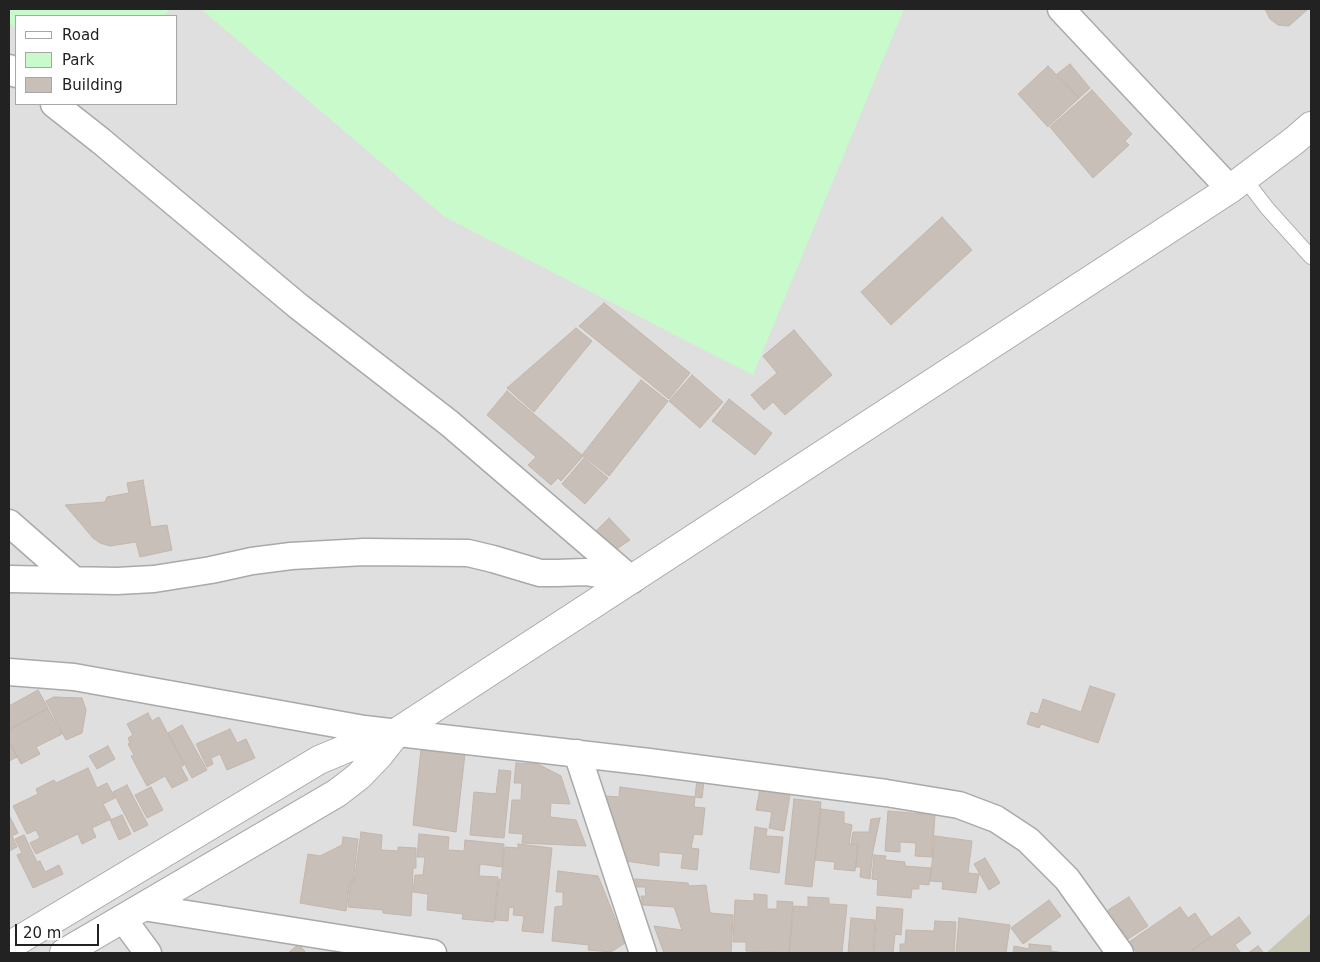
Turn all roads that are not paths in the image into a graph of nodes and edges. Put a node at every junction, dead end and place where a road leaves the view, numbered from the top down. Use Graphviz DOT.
graph roads {
  1 [pos="1061,9"];
  2 [pos="55,105"];
  3 [pos="1311,126"];
  4 [pos="1237,184"];
  5 [pos="1311,257"];
  6 [pos="9,522"];
  7 [pos="9,579"];
  8 [pos="74,580"];
  9 [pos="632,580"];
  10 [pos="9,672"];
  11 [pos="397,732"];
  12 [pos="577,753"];
  13 [pos="133,913"];
  14 [pos="9,946"];
  15 [pos="64,953"];
  16 [pos="148,953"];
  17 [pos="433,953"];
  18 [pos="643,953"];
  19 [pos="1120,953"];
  1 -- 4 [label="street"];
  2 -- 9 [label="street"];
  3 -- 4 [label="street"];
  4 -- 5 [label="lane"];
  4 -- 9 [label="street"];
  6 -- 8 [label="street"];
  7 -- 8 [label="street"];
  8 -- 9 [label="street"];
  9 -- 11 [label="street"];
  10 -- 11 [label="street"];
  11 -- 12 [label="street"];
  11 -- 13 [label="street"];
  11 -- 14 [label="street"];
  12 -- 18 [label="street"];
  12 -- 19 [label="street"];
  13 -- 15 [label="street"];
  13 -- 16 [label="street"];
  13 -- 17 [label="street"];
}
